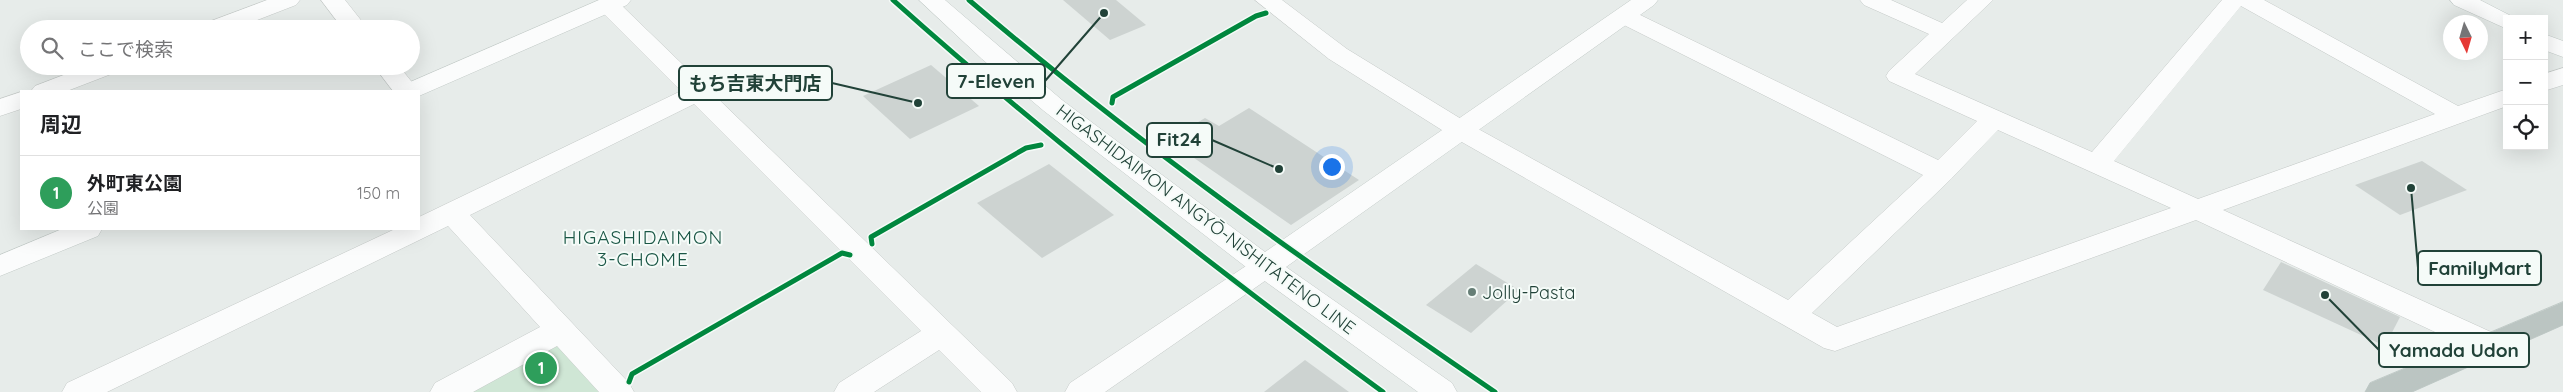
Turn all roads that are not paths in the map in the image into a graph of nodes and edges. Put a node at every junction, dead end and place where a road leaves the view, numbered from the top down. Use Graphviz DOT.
graph roads {
  1 [pos="288,0"];
  2 [pos="333,0"];
  3 [pos="931,0"];
  4 [pos="1267,0"];
  5 [pos="1646,0"];
  6 [pos="1872,0"];
  7 [pos="1981,0"];
  8 [pos="2234,0"];
  9 [pos="2247,0"];
  10 [pos="2462,0"];
  11 [pos="614,2"];
  12 [pos="1624,16"];
  13 [pos="235,20"];
  14 [pos="349,20"];
  15 [pos="2503,20"];
  16 [pos="1946,33"];
  17 [pos="2548,42"];
  18 [pos="2563,50"];
  19 [pos="86,75"];
  20 [pos="393,75"];
  21 [pos="2563,76"];
  22 [pos="2548,82"];
  23 [pos="47,90"];
  24 [pos="405,90"];
  25 [pos="412,90"];
  26 [pos="697,93"];
  27 [pos="2503,97"];
  28 [pos="20,100"];
  29 [pos="0,108"];
  30 [pos="2456,115"];
  31 [pos="1994,119"];
  32 [pos="1462,131"];
  33 [pos="2096,165"];
  34 [pos="1941,173"];
  35 [pos="2196,209"];
  36 [pos="452,213"];
  37 [pos="86,230"];
  38 [pos="419,230"];
  39 [pos="420,230"];
  40 [pos="0,266"];
  41 [pos="1264,267"];
  42 [pos="2563,313"];
  43 [pos="1791,315"];
  44 [pos="560,330"];
  45 [pos="941,333"];
  46 [pos="2491,345"];
  47 [pos="125,382"];
  48 [pos="78,392"];
  49 [pos="446,392"];
  50 [pos="618,392"];
  51 [pos="850,392"];
  52 [pos="1001,392"];
  53 [pos="1081,392"];
  54 [pos="1441,392"];
  55 [pos="2381,392"];
  1 -- 13 [label="street"];
  2 -- 14 [label="street"];
  3 -- 41 [label="street, HIGASHIDAIMON ANGYŌ-NISHITATENO LINE"];
  4 -- 32 [label="street"];
  5 -- 12 [label="street"];
  6 -- 16 [label="street"];
  7 -- 16 [label="street"];
  8 -- 33 [label="street"];
  9 -- 30 [label="street"];
  10 -- 15 [label="street"];
  11 -- 25 [label="street"];
  11 -- 26 [label="street"];
  12 -- 32 [label="street"];
  12 -- 34 [label="street"];
  16 -- 31 [label="street"];
  17 -- 18 [label="street"];
  19 -- 23 [label="street"];
  20 -- 24 [label="street"];
  21 -- 22 [label="street"];
  26 -- 36 [label="street"];
  26 -- 45 [label="street"];
  27 -- 30 [label="street"];
  28 -- 29 [label="street"];
  30 -- 35 [label="street"];
  31 -- 33 [label="street"];
  31 -- 34 [label="street"];
  32 -- 41 [label="street"];
  32 -- 43 [label="street"];
  33 -- 35 [label="street"];
  34 -- 43 [label="street"];
  35 -- 43 [label="street"];
  35 -- 46 [label="street"];
  36 -- 39 [label="street"];
  36 -- 44 [label="street"];
  37 -- 40 [label="street"];
  38 -- 47 [label="street"];
  41 -- 53 [label="street"];
  41 -- 54 [label="street, HIGASHIDAIMON ANGYŌ-NISHITATENO LINE"];
  42 -- 46 [label="highway"];
  44 -- 49 [label="street"];
  44 -- 50 [label="street"];
  45 -- 51 [label="street"];
  45 -- 52 [label="street"];
  46 -- 55 [label="highway"];
  47 -- 48 [label="street"];
}
